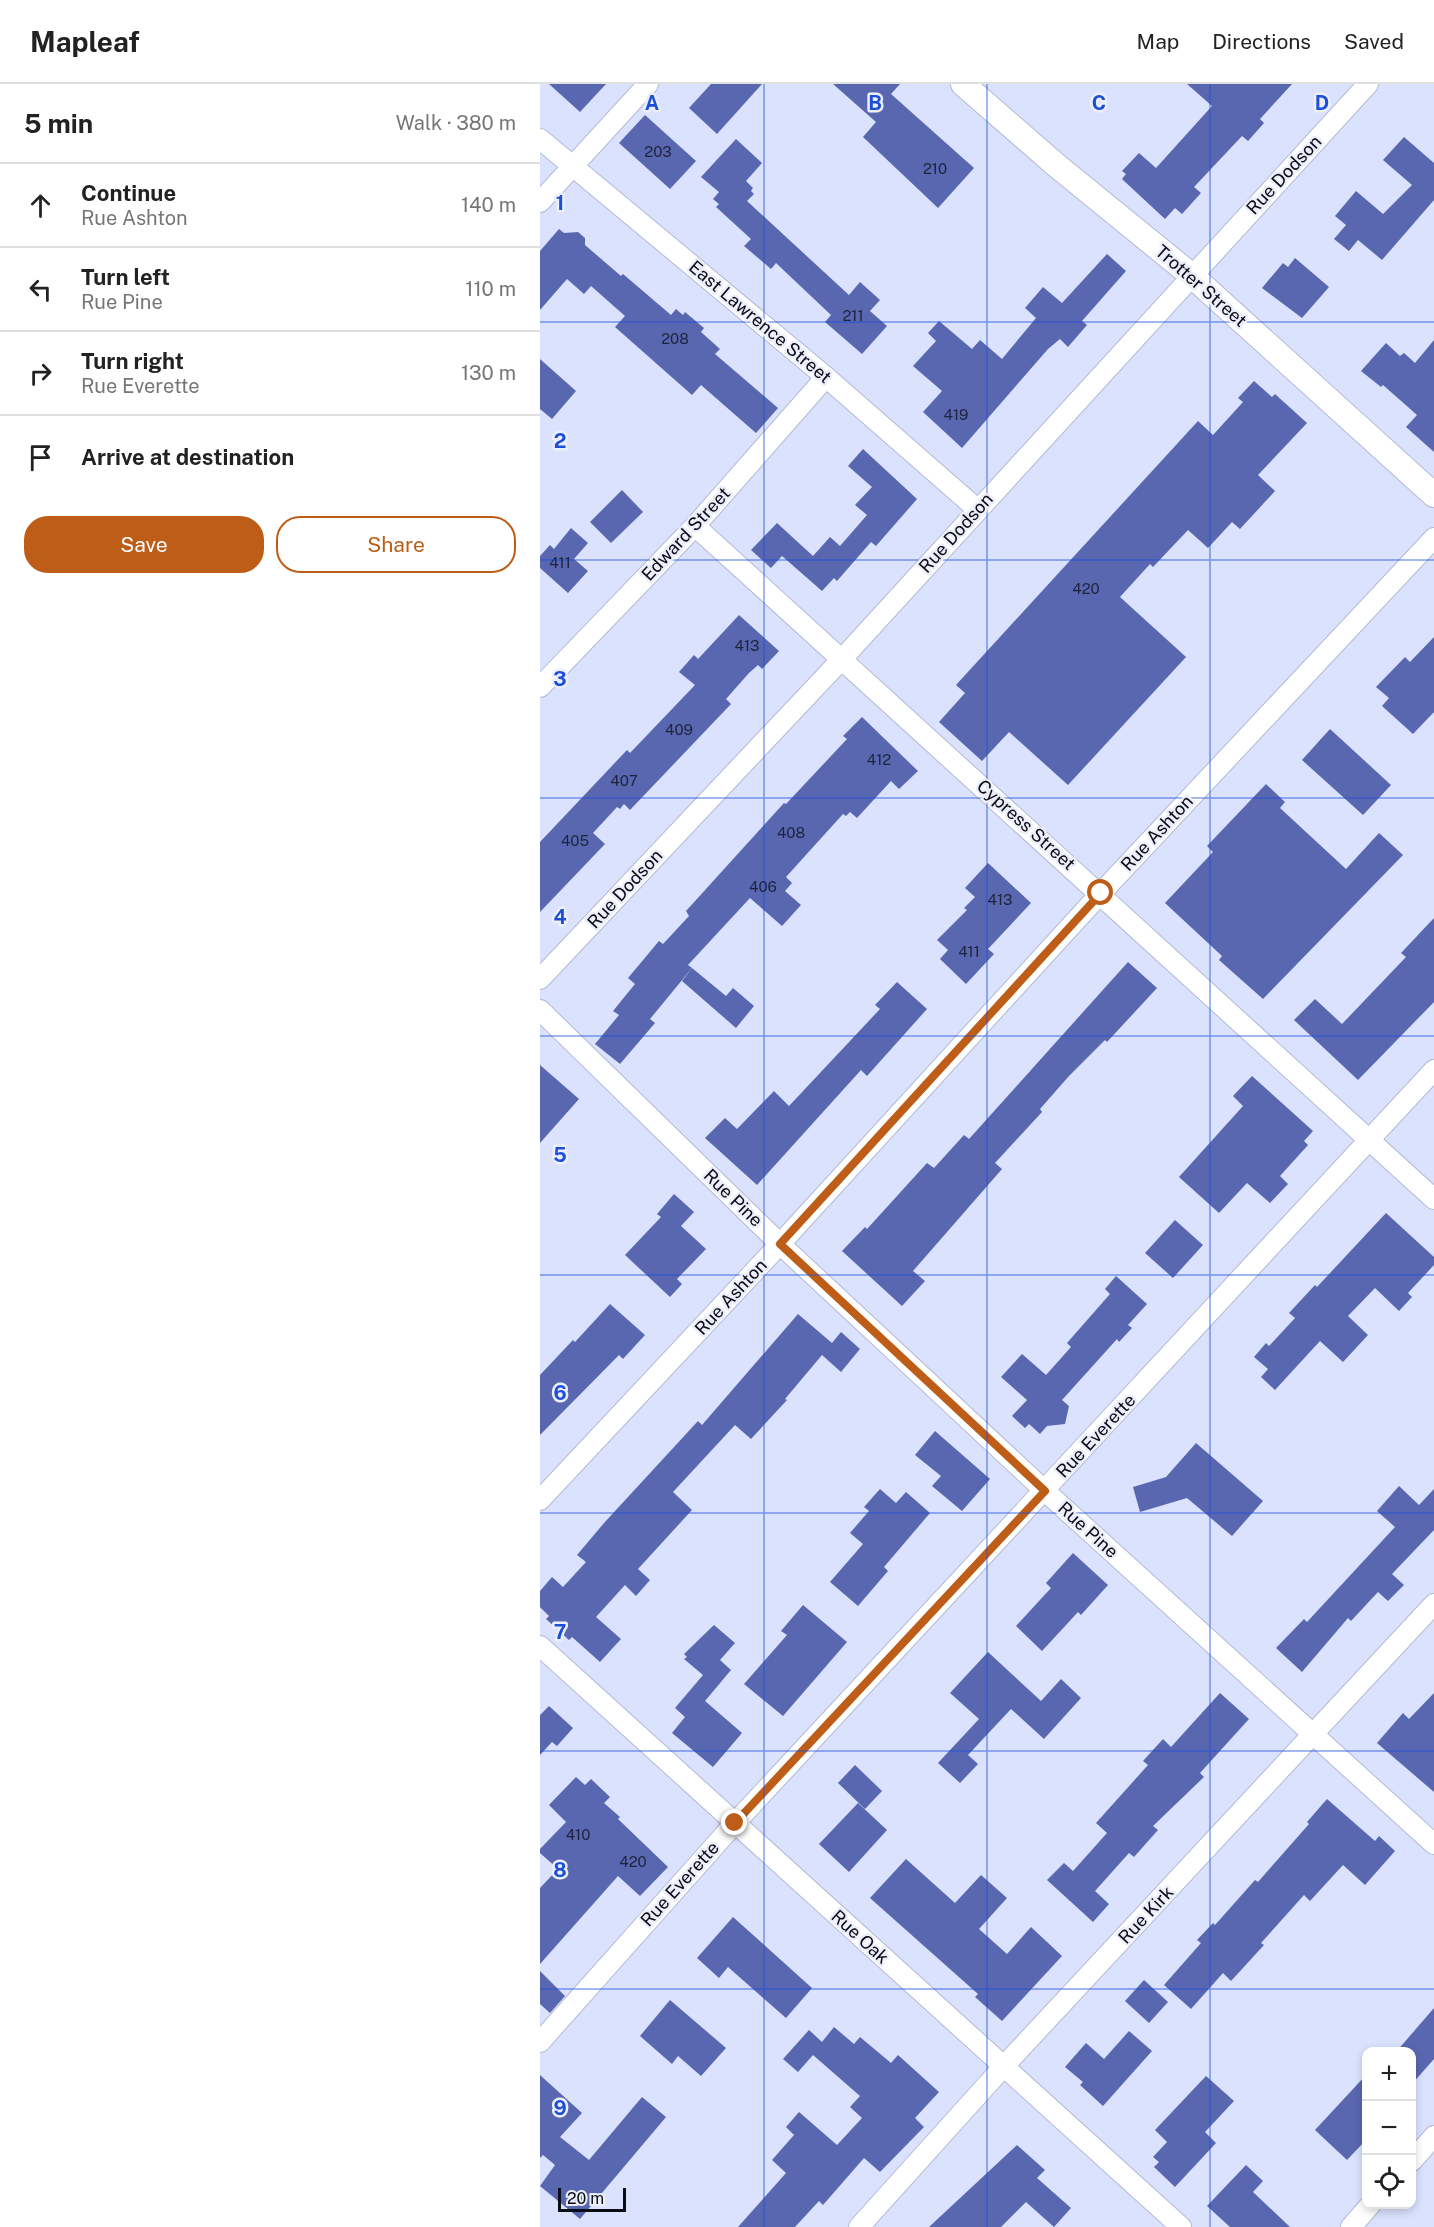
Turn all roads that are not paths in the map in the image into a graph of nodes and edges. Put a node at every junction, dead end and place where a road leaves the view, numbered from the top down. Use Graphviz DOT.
graph roads {
  1 [pos="648,84"];
  2 [pos="963,84"];
  3 [pos="1368,84"];
  4 [pos="540,139"];
  5 [pos="573,166"];
  6 [pos="540,202"];
  7 [pos="1191,275"];
  8 [pos="826,377"];
  9 [pos="1434,495"];
  10 [pos="977,508"];
  11 [pos="695,526"];
  12 [pos="1434,538"];
  13 [pos="842,659"];
  14 [pos="540,687"];
  15 [pos="1101,893"];
  16 [pos="540,979"];
  17 [pos="540,1010"];
  18 [pos="1434,1070"];
  19 [pos="1370,1140"];
  20 [pos="1434,1199"];
  21 [pos="780,1244"];
  22 [pos="1045,1491"];
  23 [pos="540,1500"];
  24 [pos="1434,1604"];
  25 [pos="540,1646"];
  26 [pos="1315,1735"];
  27 [pos="735,1823"];
  28 [pos="1434,1844"];
  29 [pos="540,2042"];
  30 [pos="1004,2066"];
  31 [pos="1434,2136"];
  32 [pos="1416,2156"];
  33 [pos="1367,2209"];
  34 [pos="859,2227"];
  35 [pos="1181,2227"];
  36 [pos="1351,2227"];
  1 -- 5 [label="street"];
  2 -- 7 [label="street, Trotter Street"];
  3 -- 7 [label="street, Rue Dodson"];
  4 -- 5 [label="street, East Lawrence Street"];
  5 -- 6 [label="street"];
  5 -- 8 [label="street, East Lawrence Street"];
  7 -- 9 [label="street, Trotter Street"];
  7 -- 10 [label="street, Rue Dodson"];
  8 -- 10 [label="street, East Lawrence Street"];
  8 -- 11 [label="street, Edward Street"];
  10 -- 13 [label="street, Rue Dodson"];
  11 -- 13 [label="street, Cypress Street"];
  11 -- 14 [label="street, Edward Street"];
  12 -- 15 [label="street, Rue Ashton"];
  13 -- 15 [label="street, Cypress Street"];
  13 -- 16 [label="street, Rue Dodson"];
  15 -- 19 [label="street, Cypress Street"];
  15 -- 21 [label="street, Rue Ashton"];
  17 -- 21 [label="street, Rue Pine"];
  18 -- 19 [label="street, Rue Everette"];
  19 -- 20 [label="street, Cypress Street"];
  19 -- 22 [label="street, Rue Everette"];
  21 -- 22 [label="street, Rue Pine"];
  21 -- 23 [label="street, Rue Ashton"];
  22 -- 26 [label="street, Rue Pine"];
  22 -- 27 [label="street, Rue Everette"];
  24 -- 26 [label="street, Rue Kirk"];
  25 -- 27 [label="street, Rue Oak"];
  26 -- 28 [label="street, Rue Pine"];
  26 -- 30 [label="street, Rue Kirk"];
  27 -- 29 [label="street, Rue Everette"];
  27 -- 30 [label="street, Rue Oak"];
  30 -- 34 [label="street, Rue Kirk"];
  30 -- 35 [label="street, Rue Oak"];
  31 -- 32 [label="street"];
  33 -- 36 [label="street"];
}
